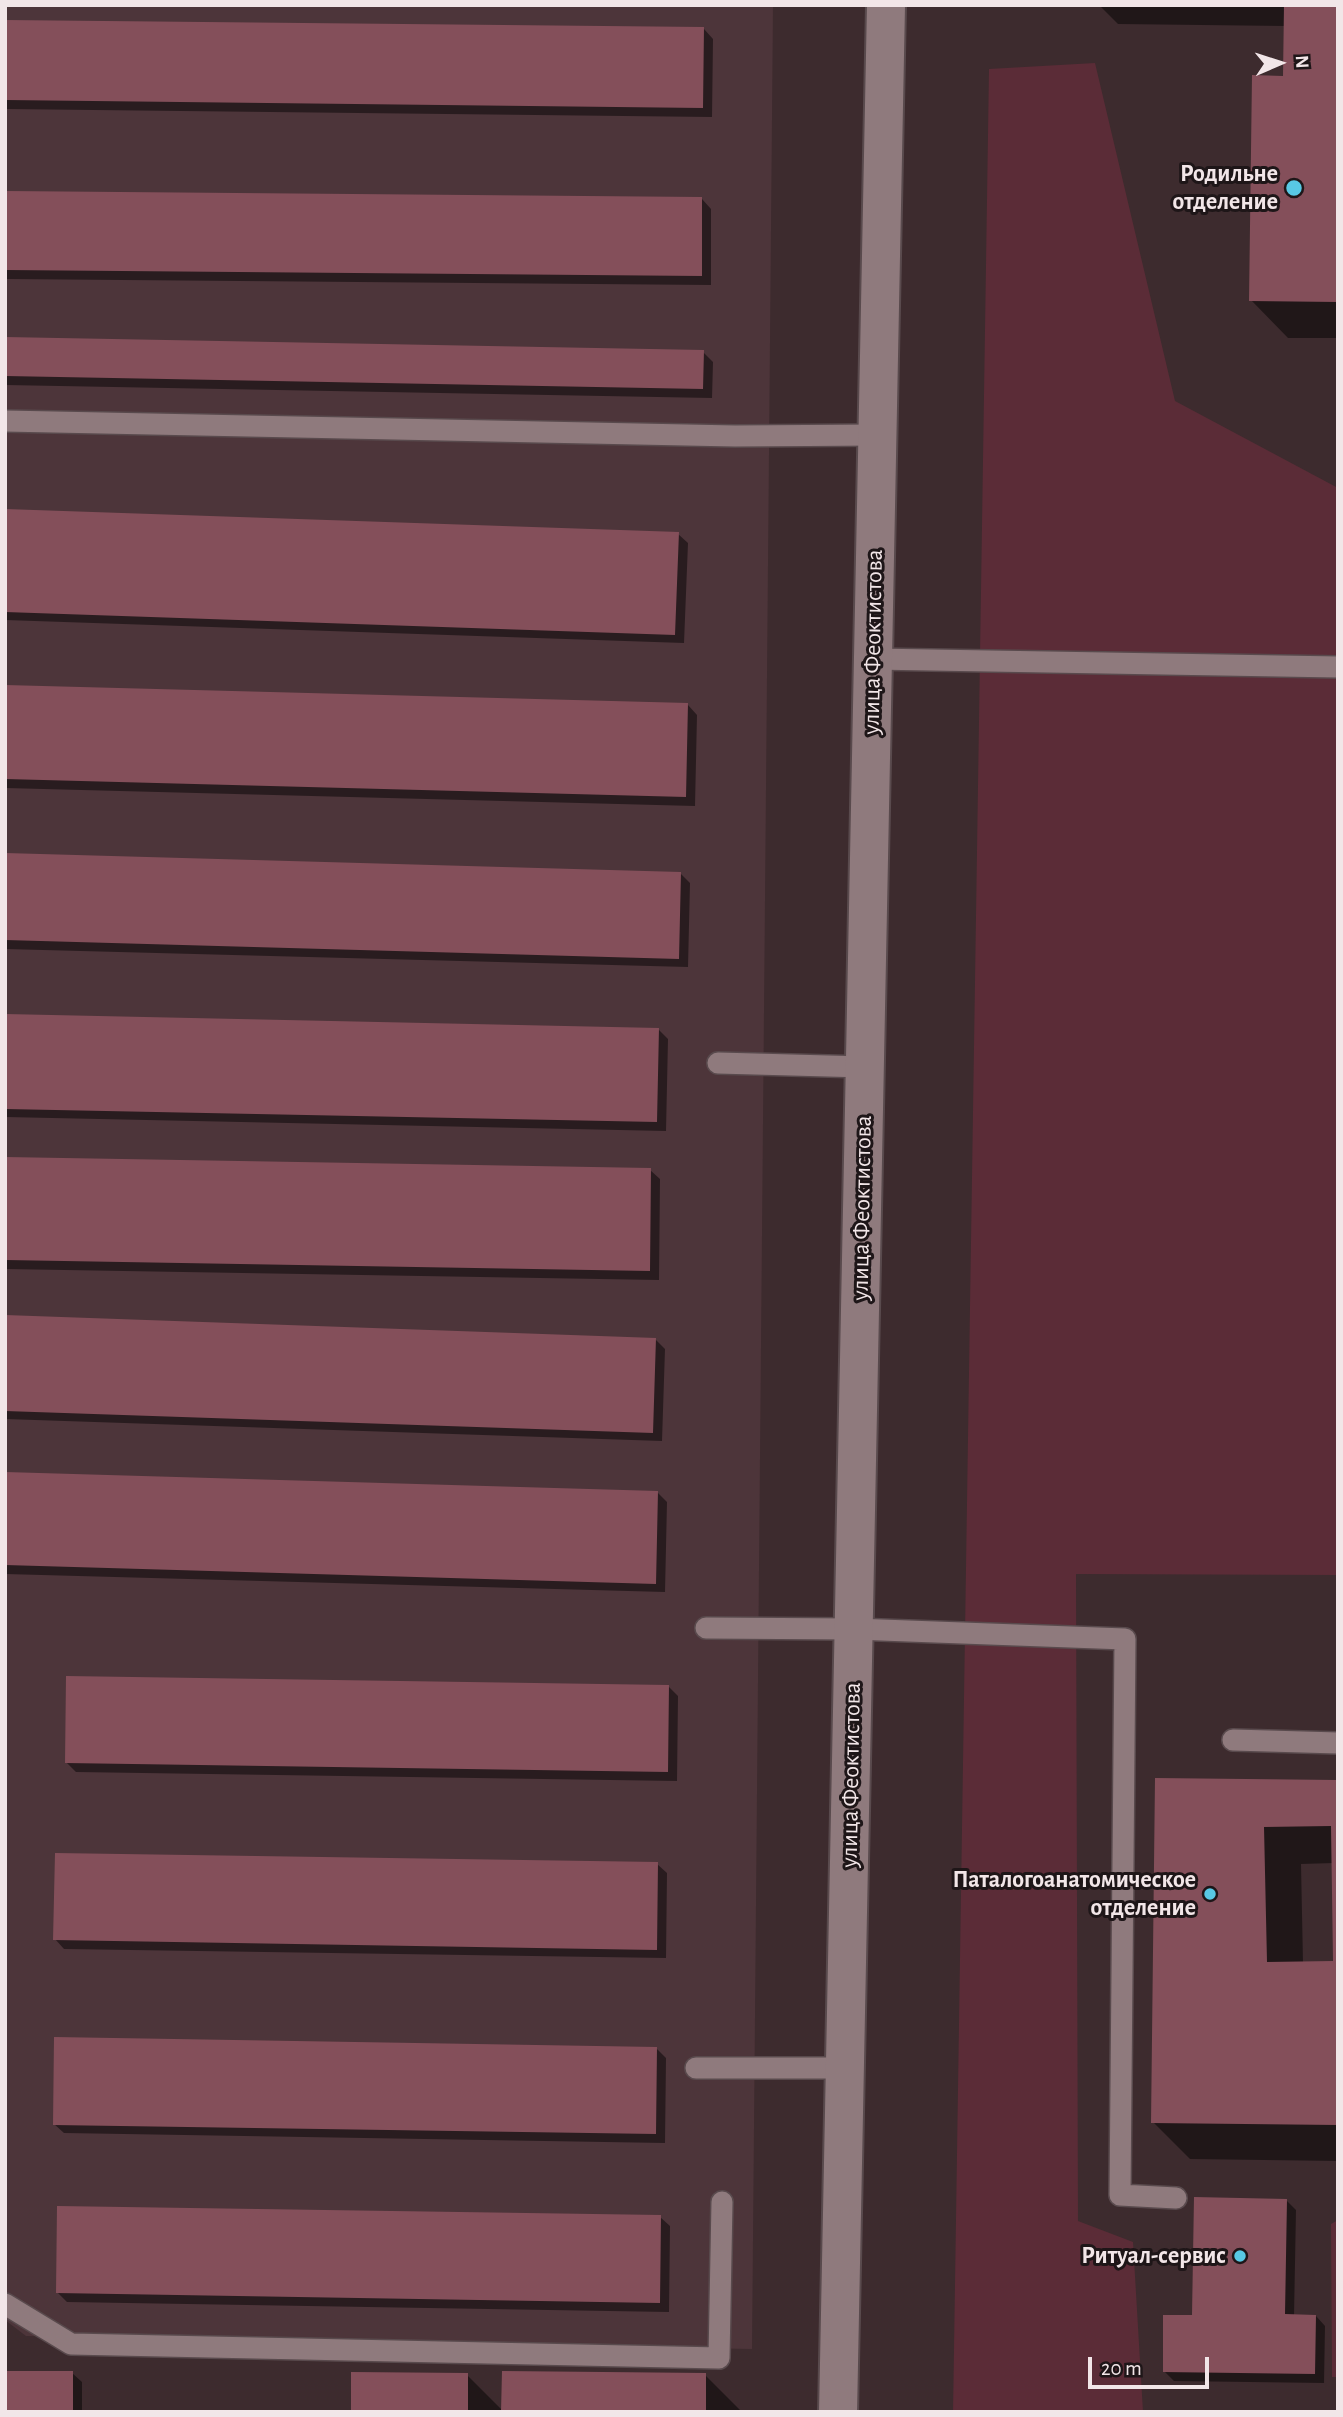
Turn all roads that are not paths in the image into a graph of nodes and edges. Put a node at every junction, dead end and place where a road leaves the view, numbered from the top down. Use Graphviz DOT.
graph roads {
  1 [pos="887,5"];
  2 [pos="5,421"];
  3 [pos="878,435"];
  4 [pos="873,659"];
  5 [pos="1338,667"];
  6 [pos="718,1063"];
  7 [pos="865,1068"];
  8 [pos="706,1628"];
  9 [pos="854,1629"];
  10 [pos="1233,1740"];
  11 [pos="1338,1743"];
  12 [pos="845,2067"];
  13 [pos="696,2068"];
  14 [pos="1176,2198"];
  15 [pos="722,2202"];
  16 [pos="5,2304"];
  17 [pos="838,2412"];
  1 -- 3 [label="street, улица Феоктистова"];
  2 -- 3 [label="lane"];
  3 -- 4 [label="street, улица Феоктистова"];
  4 -- 5 [label="lane"];
  4 -- 7 [label="street, улица Феоктистова"];
  6 -- 7 [label="lane"];
  7 -- 9 [label="street, улица Феоктистова"];
  8 -- 9 [label="lane"];
  9 -- 12 [label="street, улица Феоктистова"];
  9 -- 14 [label="lane"];
  10 -- 11 [label="lane"];
  12 -- 13 [label="lane"];
  12 -- 17 [label="street, улица Феоктистова"];
  15 -- 16 [label="lane"];
}
